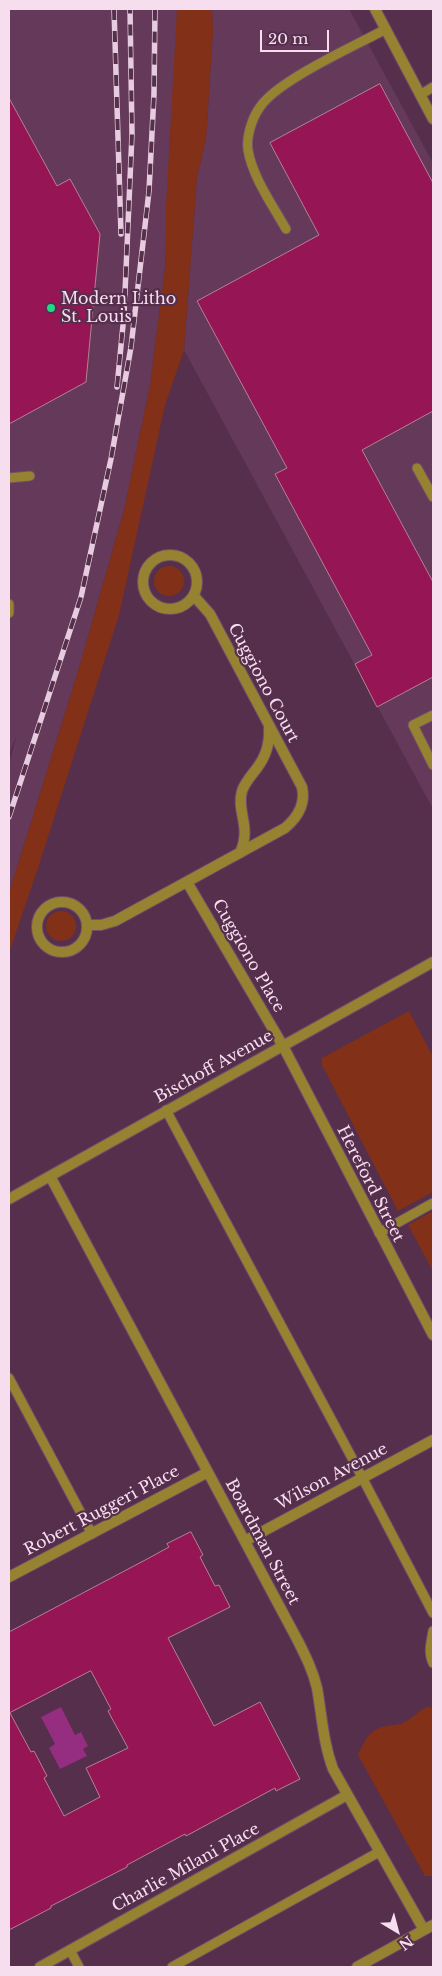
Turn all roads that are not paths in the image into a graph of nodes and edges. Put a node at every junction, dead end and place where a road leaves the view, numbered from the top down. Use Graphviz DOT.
graph roads {
  1 [pos="375,9"];
  2 [pos="386,29"];
  3 [pos="433,87"];
  4 [pos="420,94"];
  5 [pos="433,119"];
  6 [pos="286,229"];
  7 [pos="417,468"];
  8 [pos="30,476"];
  9 [pos="9,478"];
  10 [pos="433,497"];
  11 [pos="194,596"];
  12 [pos="9,604"];
  13 [pos="9,613"];
  14 [pos="433,715"];
  15 [pos="269,724"];
  16 [pos="433,765"];
  17 [pos="240,853"];
  18 [pos="188,882"];
  19 [pos="87,925"];
  20 [pos="433,962"];
  21 [pos="282,1046"];
  22 [pos="166,1110"];
  23 [pos="50,1176"];
  24 [pos="9,1198"];
  25 [pos="433,1203"];
  26 [pos="379,1233"];
  27 [pos="433,1335"];
  28 [pos="9,1378"];
  29 [pos="433,1440"];
  30 [pos="208,1472"];
  31 [pos="363,1478"];
  32 [pos="92,1534"];
  33 [pos="245,1541"];
  34 [pos="9,1577"];
  35 [pos="433,1613"];
  36 [pos="433,1631"];
  37 [pos="433,1663"];
  38 [pos="347,1795"];
  39 [pos="380,1852"];
  40 [pos="433,1924"];
  41 [pos="424,1930"];
  42 [pos="70,1950"];
  43 [pos="40,1967"];
  44 [pos="80,1967"];
  45 [pos="172,1967"];
  46 [pos="357,1967"];
  1 -- 2 [label="street"];
  2 -- 4 [label="street"];
  2 -- 6 [label="lane"];
  3 -- 4 [label="lane"];
  4 -- 5 [label="street"];
  7 -- 10 [label="lane"];
  8 -- 9 [label="lane"];
  11 -- 11 [label="street"];
  11 -- 15 [label="street, Cuggiono Court"];
  12 -- 13 [label="lane"];
  14 -- 16 [label="lane"];
  15 -- 17 [label="street"];
  15 -- 17 [label="street, Cuggiono Court"];
  17 -- 18 [label="street"];
  18 -- 19 [label="street"];
  18 -- 21 [label="street, Cuggiono Place"];
  19 -- 19 [label="street"];
  20 -- 21 [label="street, Bischoff Avenue"];
  21 -- 22 [label="street, Bischoff Avenue"];
  21 -- 26 [label="street, Hereford Street"];
  22 -- 23 [label="street, Bischoff Avenue"];
  22 -- 31 [label="lane"];
  23 -- 24 [label="street, Bischoff Avenue"];
  23 -- 30 [label="street, Boardman Street"];
  25 -- 26 [label="lane"];
  26 -- 27 [label="street, Hereford Street"];
  28 -- 32 [label="lane"];
  29 -- 31 [label="street, Wilson Avenue"];
  30 -- 32 [label="street, Robert Ruggeri Place"];
  30 -- 33 [label="street, Boardman Street"];
  31 -- 33 [label="street, Wilson Avenue"];
  31 -- 35 [label="lane"];
  32 -- 34 [label="street, Robert Ruggeri Place"];
  33 -- 38 [label="street, Boardman Street"];
  36 -- 37 [label="lane"];
  38 -- 39 [label="street, Boardman Street"];
  38 -- 42 [label="street, Charlie Milani Place"];
  39 -- 41 [label="street, Boardman Street"];
  39 -- 45 [label="lane"];
  40 -- 41 [label="street"];
  41 -- 46 [label="street"];
  42 -- 43 [label="street, Charlie Milani Place"];
  42 -- 44 [label="lane"];
}
